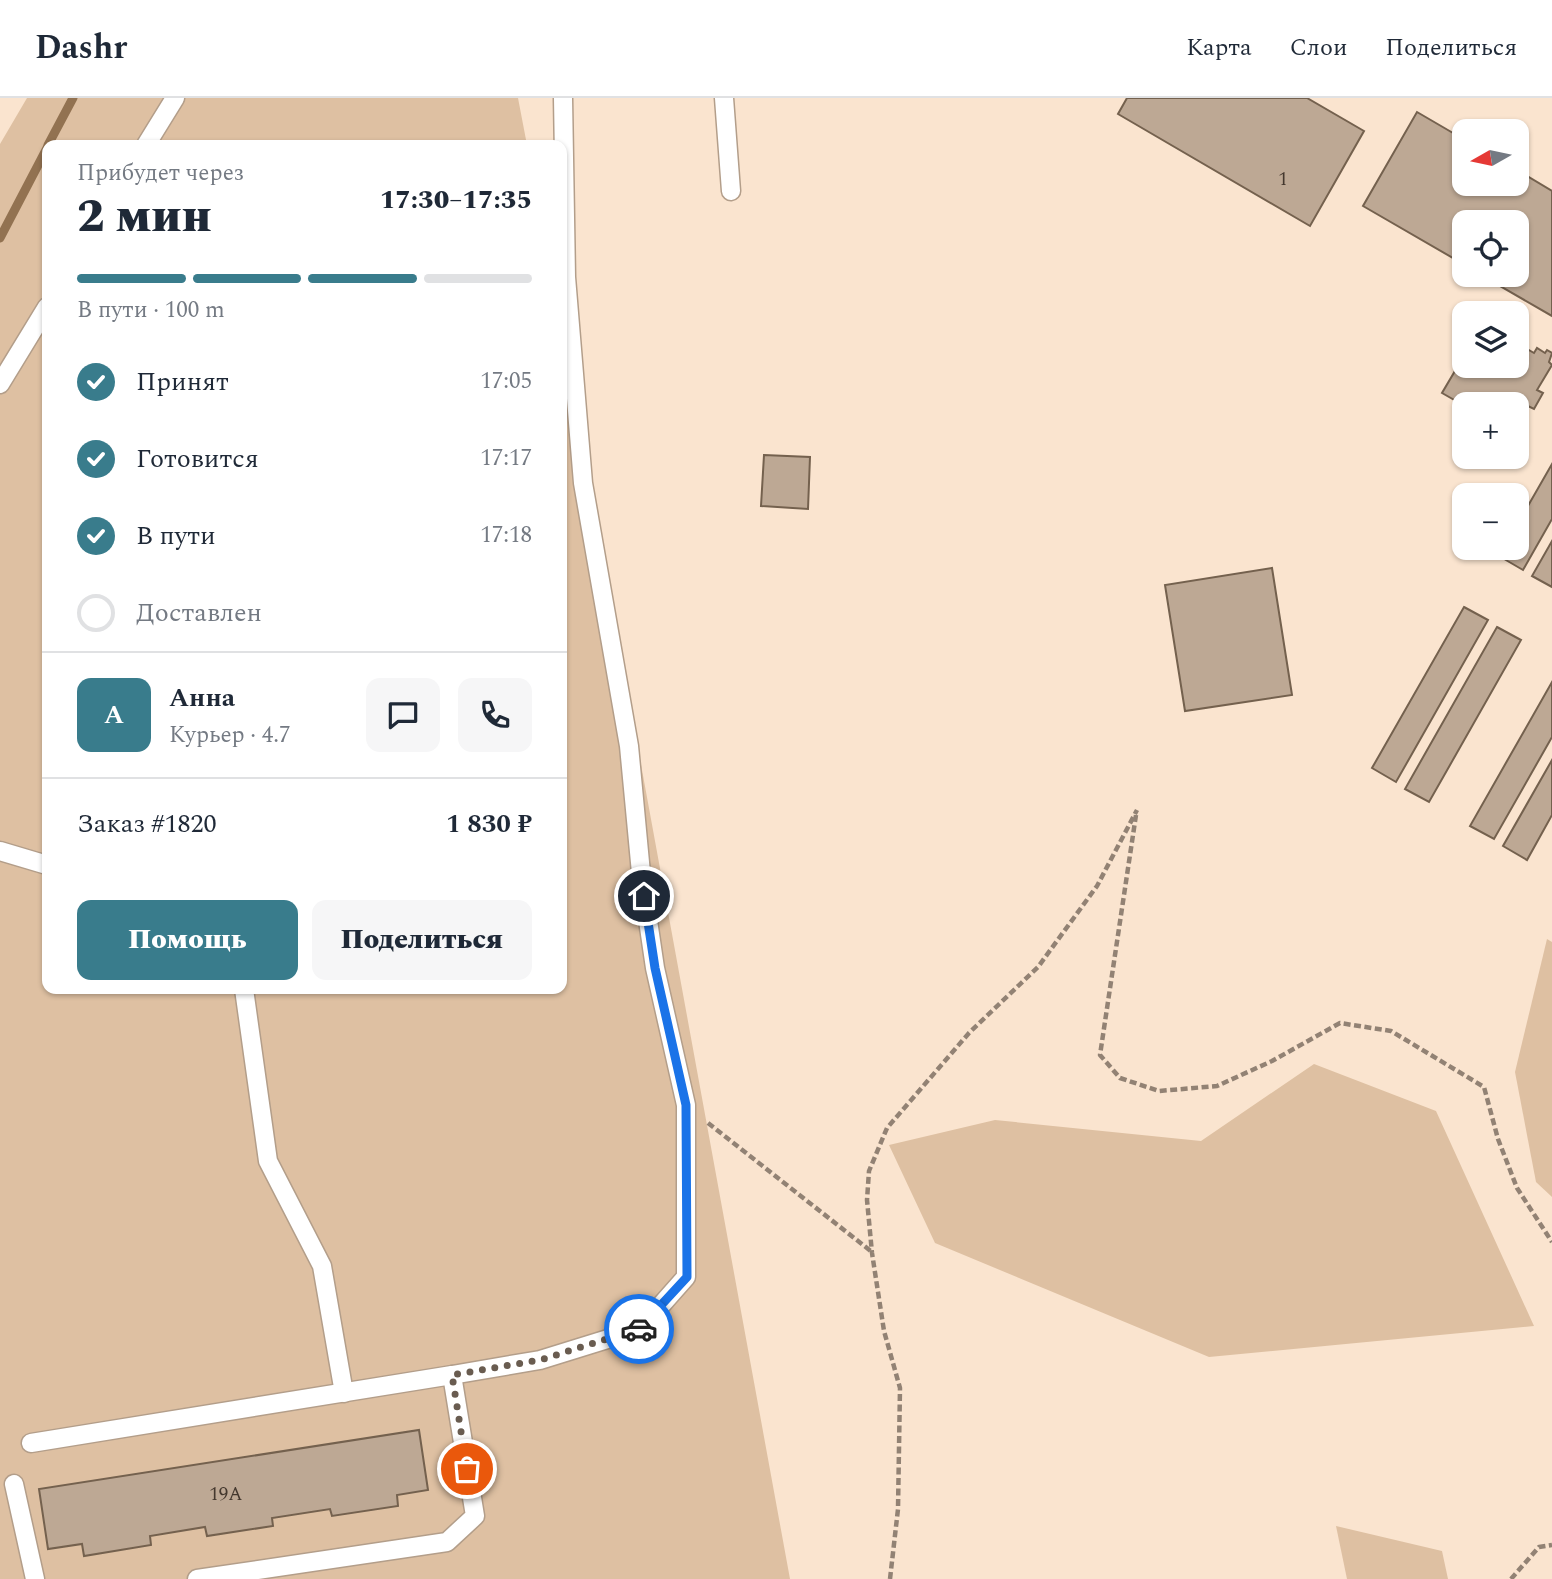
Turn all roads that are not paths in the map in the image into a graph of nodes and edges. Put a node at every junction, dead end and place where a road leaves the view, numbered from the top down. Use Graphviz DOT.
graph roads {
  1 [pos="175,98"];
  2 [pos="563,98"];
  3 [pos="724,98"];
  4 [pos="149,140"];
  5 [pos="564,140"];
  6 [pos="731,191"];
  7 [pos="567,289"];
  8 [pos="42,315"];
  9 [pos="0,384"];
  10 [pos="0,851"];
  11 [pos="42,864"];
  12 [pos="245,994"];
  13 [pos="452,1375"];
  14 [pos="344,1393"];
  15 [pos="31,1443"];
  16 [pos="15,1484"];
  17 [pos="35,1579"];
  18 [pos="197,1579"];
  1 -- 4 [label="lane"];
  2 -- 5 [label="lane"];
  3 -- 6 [label="lane"];
  7 -- 13 [label="lane"];
  8 -- 9 [label="lane"];
  10 -- 11 [label="lane"];
  12 -- 14 [label="lane"];
  13 -- 14 [label="lane"];
  13 -- 18 [label="lane"];
  14 -- 15 [label="lane"];
  16 -- 17 [label="lane"];
}
